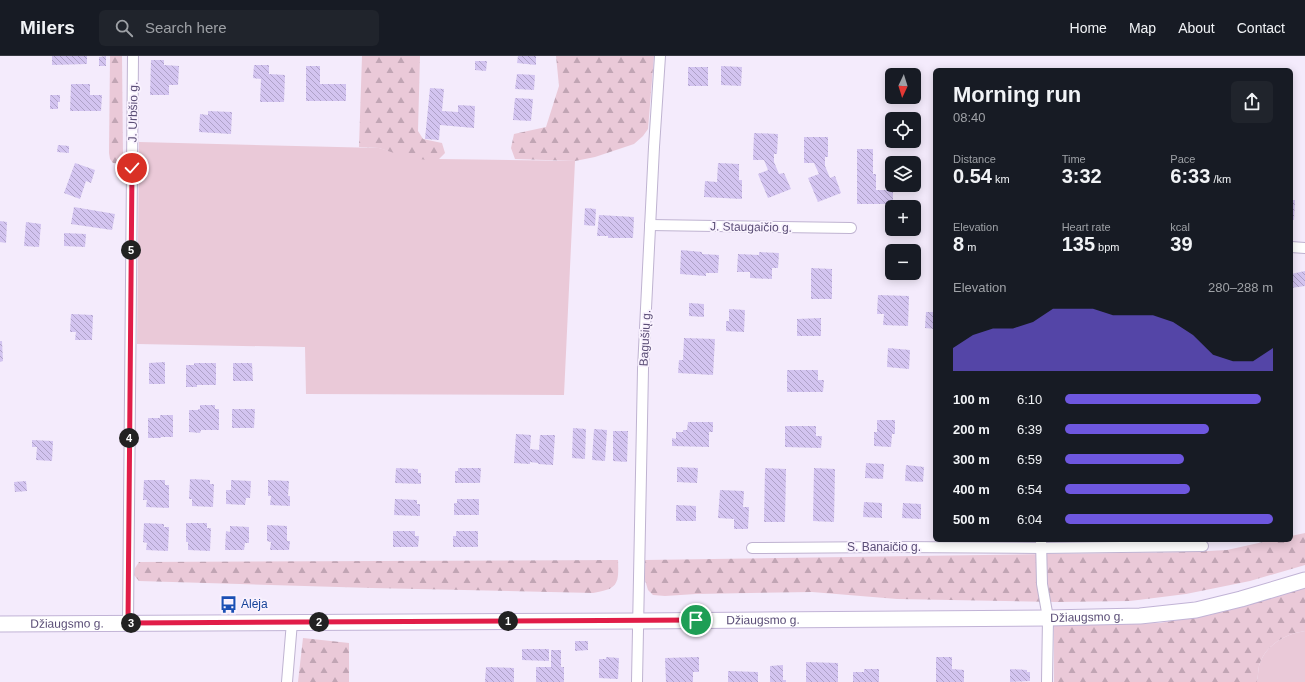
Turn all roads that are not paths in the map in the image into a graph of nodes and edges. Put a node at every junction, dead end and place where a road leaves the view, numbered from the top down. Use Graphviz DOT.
graph roads {
  1 [pos="133,56"];
  2 [pos="660,56"];
  3 [pos="650,225"];
  4 [pos="851,228"];
  5 [pos="1293,247"];
  6 [pos="1305,248"];
  7 [pos="1041,544"];
  8 [pos="1203,546"];
  9 [pos="752,548"];
  10 [pos="1305,580"];
  11 [pos="1048,618"];
  12 [pos="637,621"];
  13 [pos="292,622"];
  14 [pos="128,623"];
  15 [pos="0,624"];
  16 [pos="287,682"];
  17 [pos="637,682"];
  18 [pos="1047,682"];
  1 -- 14 [label="street, J. Urbšio g."];
  2 -- 3 [label="street, Bagušių g."];
  3 -- 4 [label="street, J. Staugaičio g."];
  3 -- 12 [label="street, Bagušių g."];
  5 -- 6 [label="street"];
  7 -- 8 [label="street, S. Banaičio g."];
  7 -- 9 [label="street, S. Banaičio g."];
  7 -- 11 [label="street"];
  10 -- 11 [label="street, Džiaugsmo g."];
  11 -- 12 [label="street, Džiaugsmo g."];
  11 -- 18 [label="street"];
  12 -- 13 [label="street, Džiaugsmo g."];
  12 -- 17 [label="street, Bagušių g."];
  13 -- 14 [label="street, Džiaugsmo g."];
  13 -- 16 [label="street"];
  14 -- 15 [label="street, Džiaugsmo g."];
}
